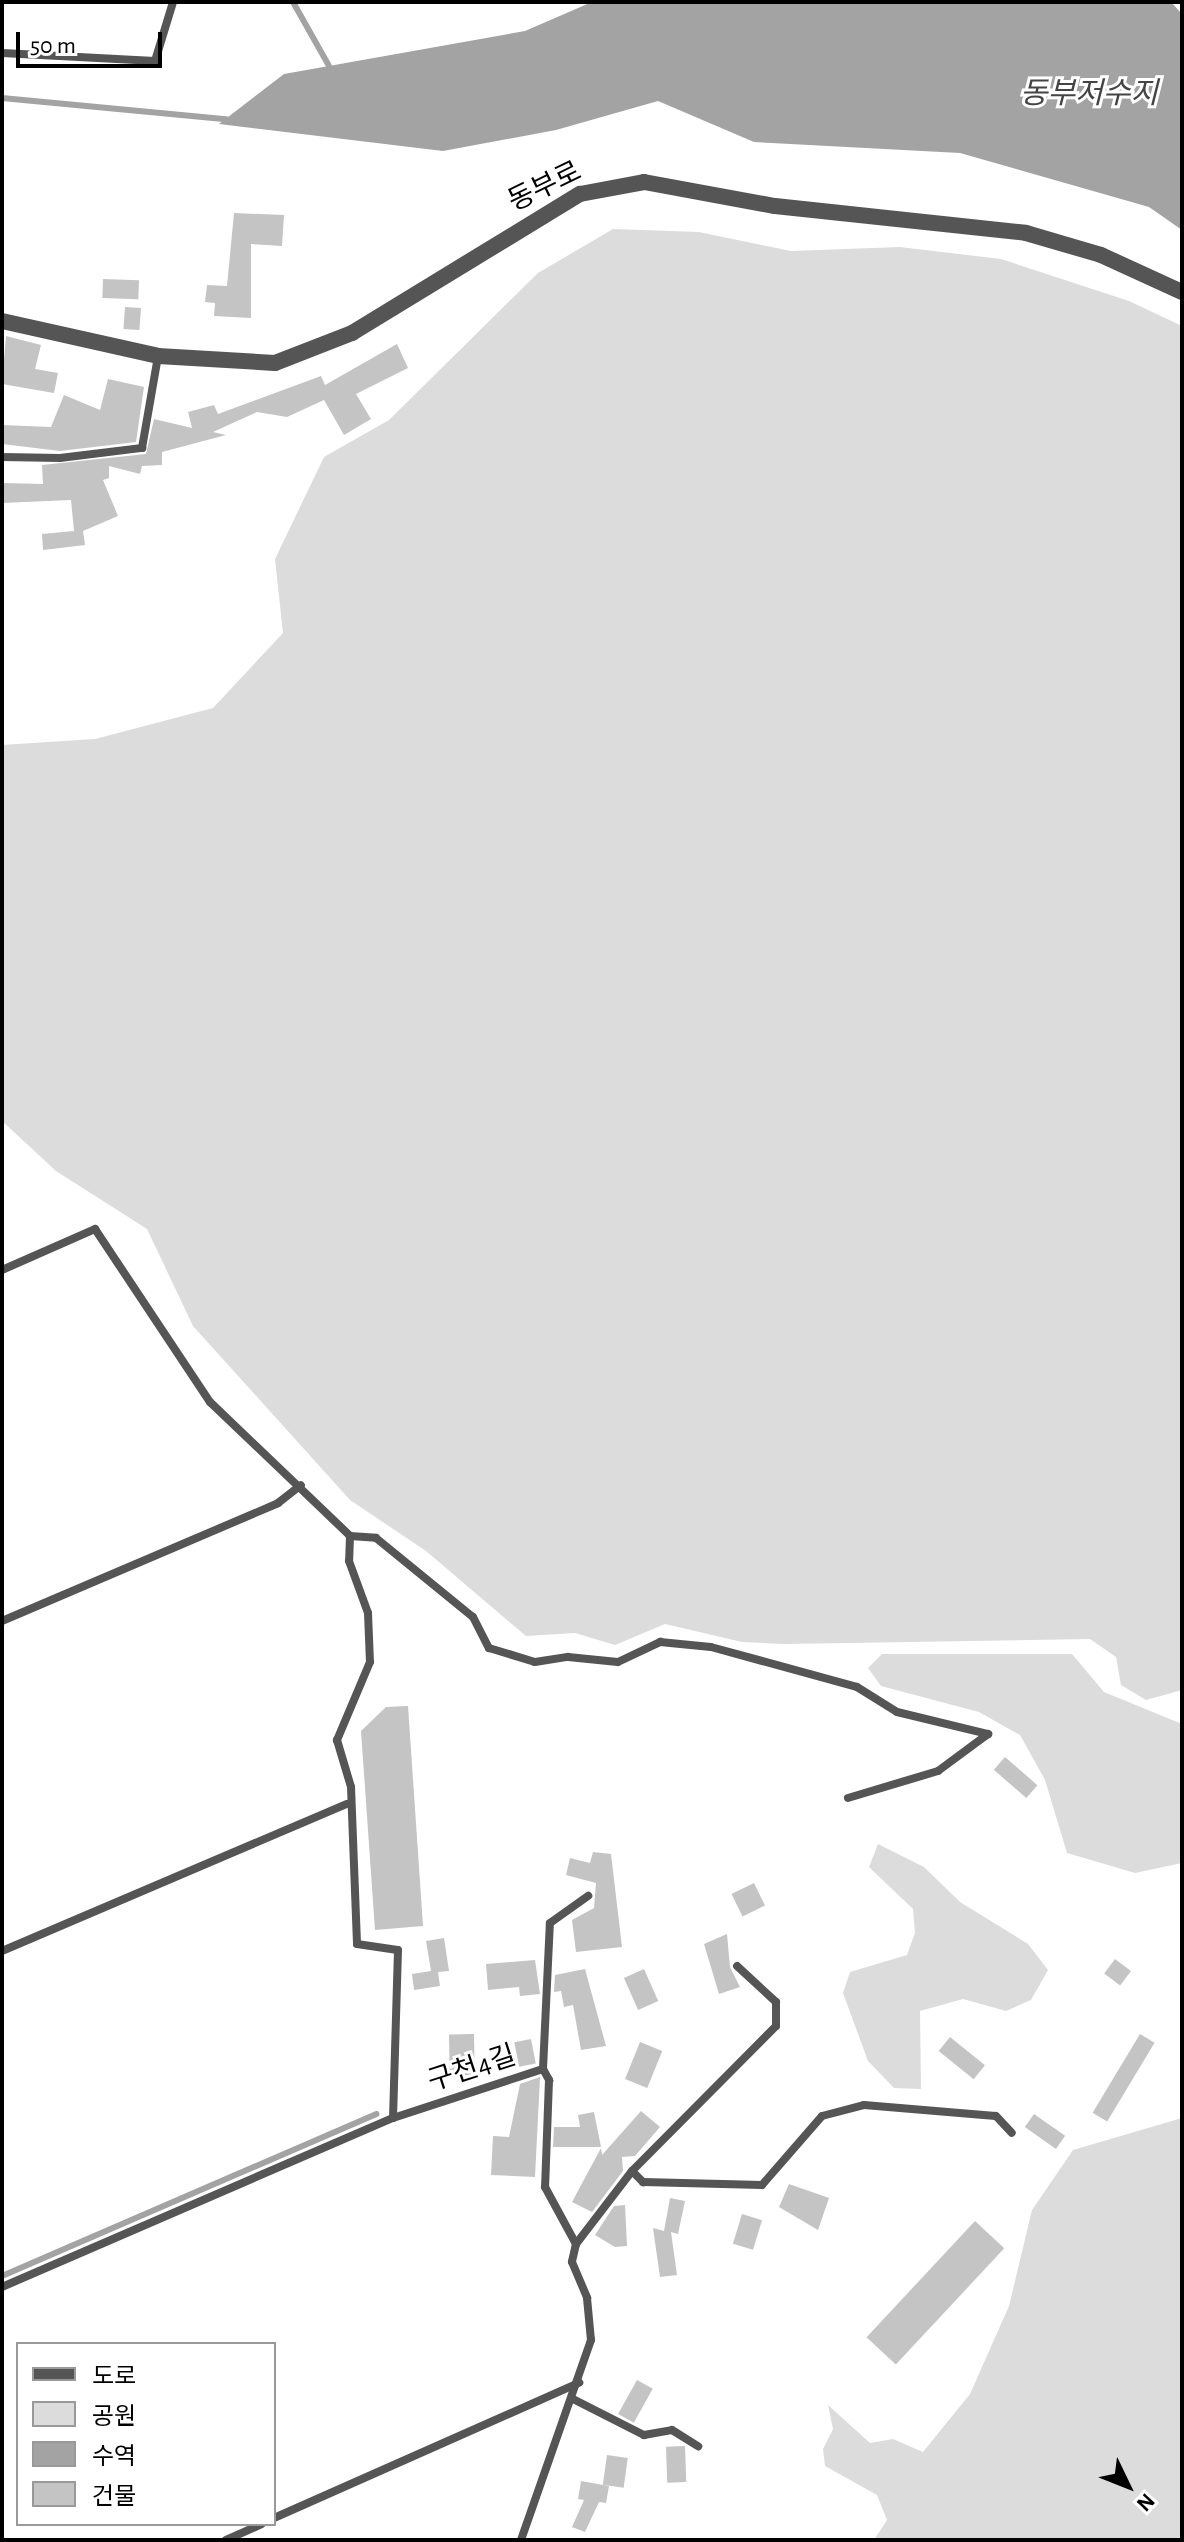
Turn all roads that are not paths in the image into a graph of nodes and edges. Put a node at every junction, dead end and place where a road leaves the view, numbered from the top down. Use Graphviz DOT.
graph roads {
  1 [pos="173,2"];
  2 [pos="2,53"];
  3 [pos="1182,292"];
  4 [pos="2,321"];
  5 [pos="158,356"];
  6 [pos="2,457"];
  7 [pos="2,1270"];
  8 [pos="301,1485"];
  9 [pos="350,1536"];
  10 [pos="2,1621"];
  11 [pos="848,1798"];
  12 [pos="347,1804"];
  13 [pos="588,1896"];
  14 [pos="2,1951"];
  15 [pos="737,1966"];
  16 [pos="543,2069"];
  17 [pos="393,2118"];
  18 [pos="1012,2133"];
  19 [pos="632,2171"];
  20 [pos="576,2244"];
  21 [pos="2,2287"];
  22 [pos="579,2383"];
  23 [pos="573,2399"];
  24 [pos="698,2446"];
  25 [pos="276,2517"];
  26 [pos="258,2526"];
  27 [pos="226,2540"];
  28 [pos="521,2540"];
  1 -- 2 [label="lane"];
  3 -- 5 [label="street, 동부로"];
  4 -- 5 [label="street, 동부로"];
  5 -- 6 [label="lane"];
  7 -- 8 [label="lane"];
  8 -- 9 [label="lane"];
  8 -- 10 [label="lane"];
  9 -- 11 [label="lane"];
  9 -- 12 [label="lane"];
  12 -- 14 [label="lane"];
  12 -- 17 [label="lane"];
  13 -- 16 [label="lane"];
  15 -- 19 [label="lane"];
  16 -- 17 [label="lane, 구천4길"];
  16 -- 20 [label="lane, 구천4길"];
  17 -- 21 [label="lane, 구천4길"];
  18 -- 19 [label="lane"];
  19 -- 20 [label="lane"];
  20 -- 22 [label="lane, 구천4길"];
  22 -- 23 [label="lane, 구천4길"];
  22 -- 25 [label="lane"];
  23 -- 24 [label="lane"];
  23 -- 28 [label="lane, 구천4길"];
  26 -- 27 [label="lane"];
}
